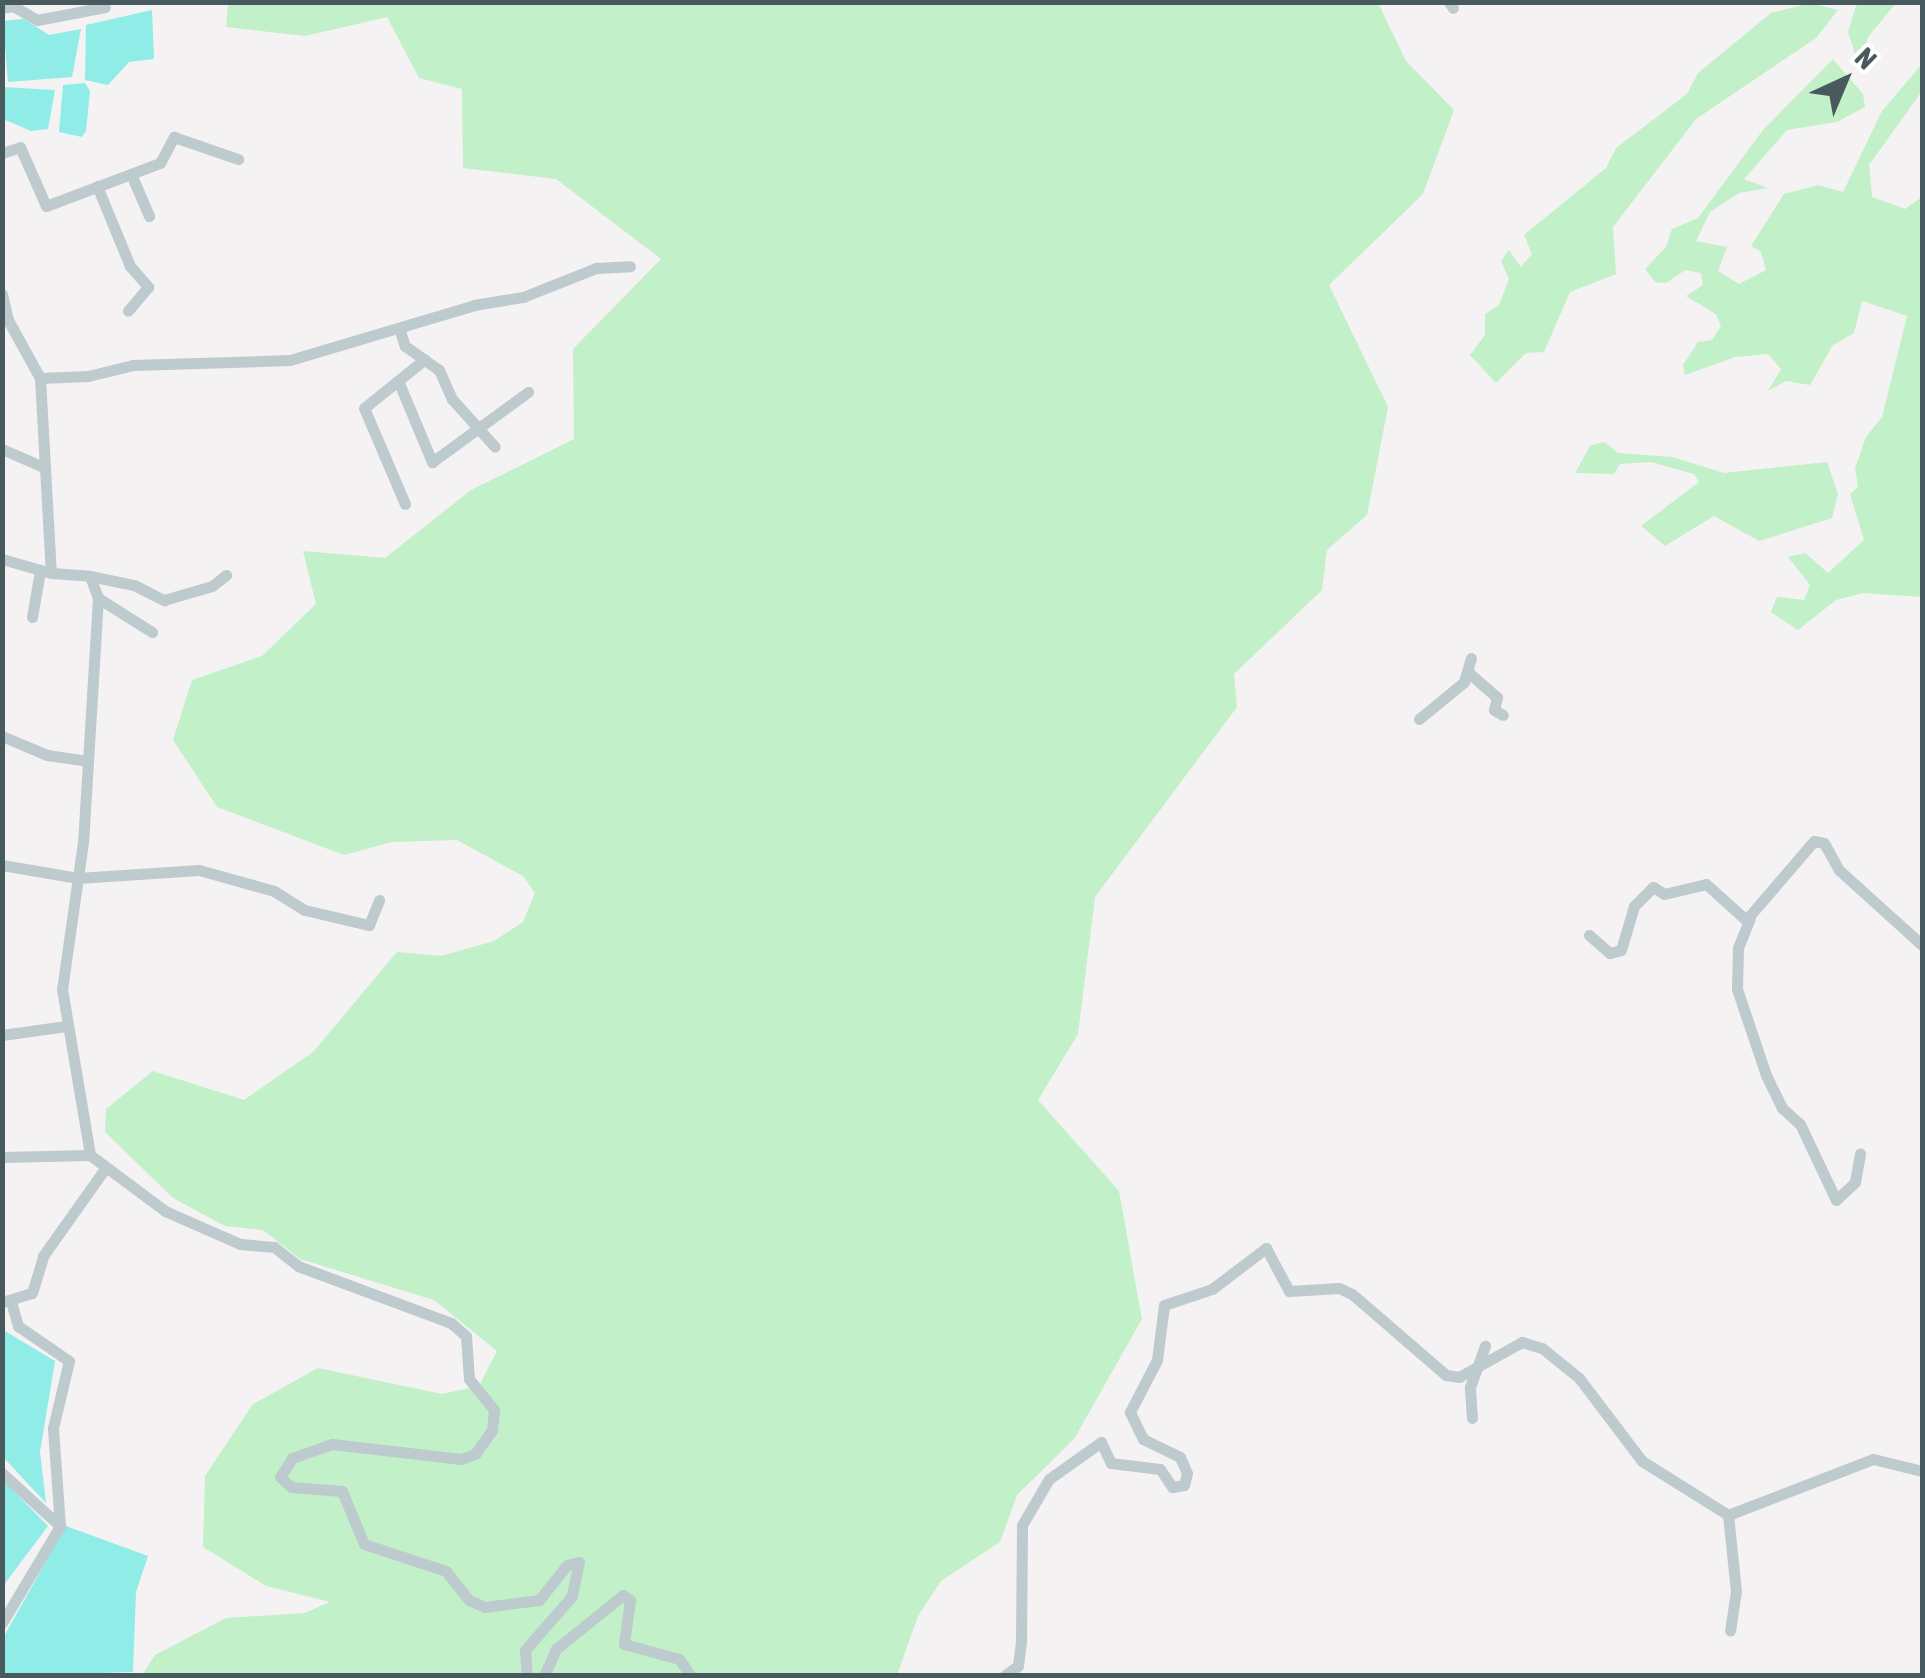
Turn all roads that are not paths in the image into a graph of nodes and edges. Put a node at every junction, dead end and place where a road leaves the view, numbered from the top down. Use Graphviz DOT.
graph roads {
  1 [pos="105,7"];
  2 [pos="2,8"];
  3 [pos="2,153"];
  4 [pos="238,159"];
  5 [pos="131,174"];
  6 [pos="98,186"];
  7 [pos="149,216"];
  8 [pos="630,266"];
  9 [pos="2,294"];
  10 [pos="128,311"];
  11 [pos="398,328"];
  12 [pos="425,359"];
  13 [pos="40,378"];
  14 [pos="399,383"];
  15 [pos="528,392"];
  16 [pos="478,429"];
  17 [pos="495,447"];
  18 [pos="2,449"];
  19 [pos="43,468"];
  20 [pos="404,504"];
  21 [pos="2,559"];
  22 [pos="46,572"];
  23 [pos="226,575"];
  24 [pos="90,576"];
  25 [pos="98,598"];
  26 [pos="32,618"];
  27 [pos="152,632"];
  28 [pos="1472,658"];
  29 [pos="1468,672"];
  30 [pos="1502,715"];
  31 [pos="1420,719"];
  32 [pos="2,736"];
  33 [pos="88,761"];
  34 [pos="2,865"];
  35 [pos="78,878"];
  36 [pos="380,900"];
  37 [pos="1750,918"];
  38 [pos="1590,936"];
  39 [pos="1922,945"];
  40 [pos="66,1026"];
  41 [pos="2,1036"];
  42 [pos="1860,1154"];
  43 [pos="90,1155"];
  44 [pos="2,1157"];
  45 [pos="104,1170"];
  46 [pos="7,1302"];
  47 [pos="1486,1346"];
  48 [pos="1478,1366"];
  49 [pos="1472,1418"];
  50 [pos="1922,1471"];
  51 [pos="2,1473"];
  52 [pos="1728,1515"];
  53 [pos="60,1526"];
  54 [pos="2,1623"];
  55 [pos="1730,1631"];
  56 [pos="527,1676"];
  57 [pos="544,1676"];
  58 [pos="691,1676"];
  59 [pos="1004,1676"];
  1 -- 2 [label="street"];
  3 -- 6 [label="street"];
  4 -- 5 [label="street"];
  5 -- 6 [label="street"];
  5 -- 7 [label="street"];
  6 -- 10 [label="street"];
  8 -- 11 [label="street"];
  9 -- 13 [label="street"];
  11 -- 12 [label="street"];
  11 -- 13 [label="street"];
  12 -- 14 [label="street"];
  12 -- 16 [label="street"];
  13 -- 19 [label="street"];
  14 -- 16 [label="street"];
  14 -- 20 [label="street"];
  15 -- 16 [label="street"];
  16 -- 17 [label="street"];
  18 -- 19 [label="street"];
  19 -- 22 [label="street"];
  21 -- 22 [label="street"];
  22 -- 24 [label="street"];
  22 -- 26 [label="street"];
  23 -- 24 [label="street"];
  24 -- 25 [label="street"];
  25 -- 27 [label="street"];
  25 -- 33 [label="street"];
  28 -- 29 [label="street"];
  29 -- 30 [label="street"];
  29 -- 31 [label="street"];
  32 -- 33 [label="street"];
  33 -- 35 [label="street"];
  34 -- 35 [label="street"];
  35 -- 36 [label="street"];
  35 -- 40 [label="street"];
  37 -- 38 [label="street"];
  37 -- 39 [label="street"];
  37 -- 42 [label="street"];
  40 -- 41 [label="street"];
  40 -- 43 [label="street"];
  43 -- 44 [label="street"];
  43 -- 45 [label="street"];
  45 -- 46 [label="street"];
  45 -- 56 [label="street"];
  46 -- 53 [label="street"];
  47 -- 48 [label="street"];
  48 -- 49 [label="street"];
  48 -- 52 [label="street"];
  48 -- 59 [label="street"];
  50 -- 52 [label="street"];
  51 -- 53 [label="street"];
  52 -- 55 [label="street"];
  53 -- 54 [label="street"];
  57 -- 58 [label="street"];
}
